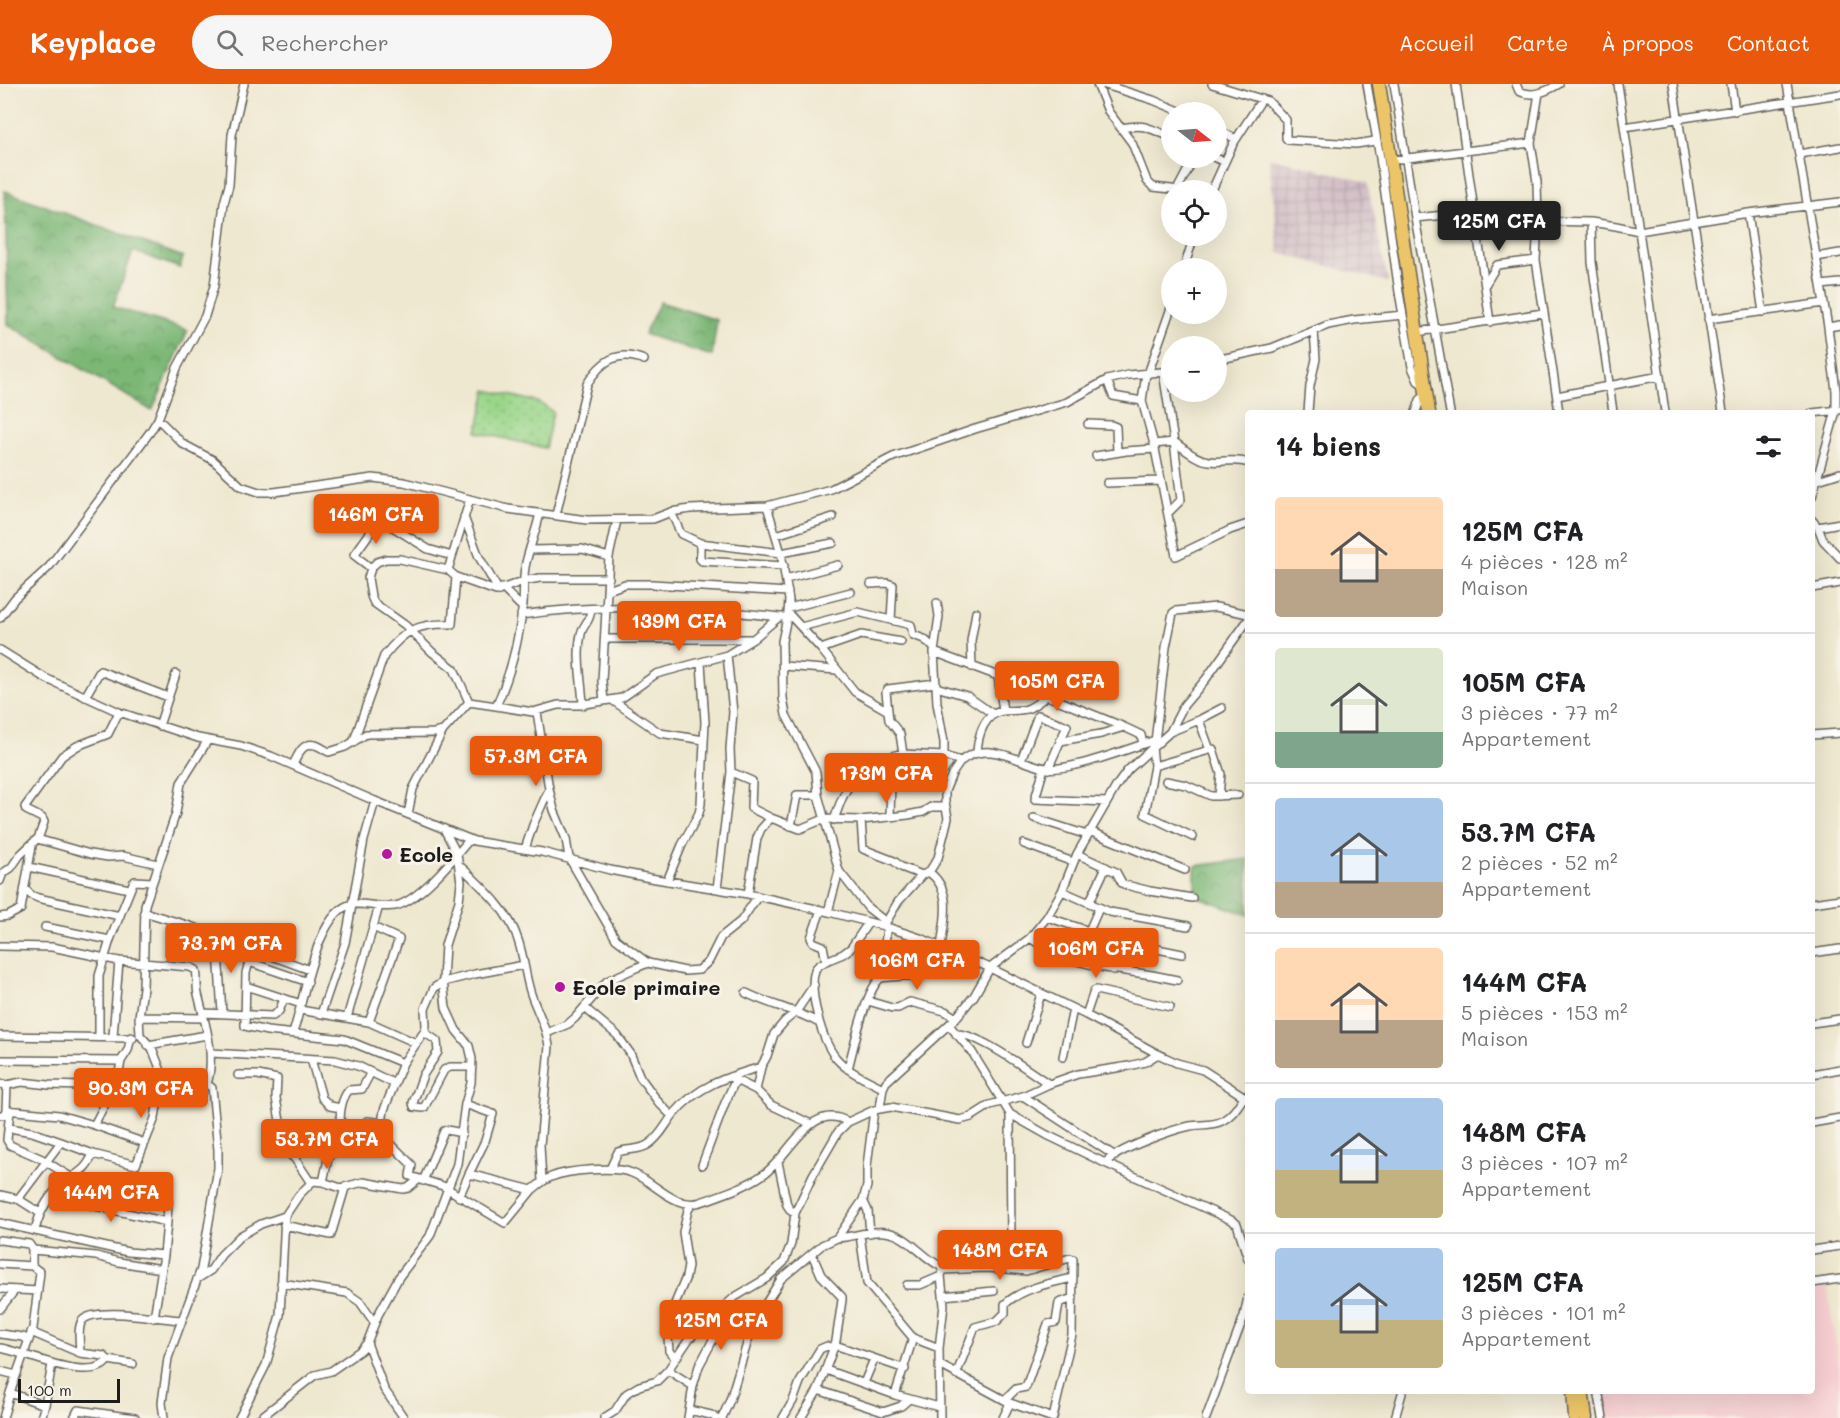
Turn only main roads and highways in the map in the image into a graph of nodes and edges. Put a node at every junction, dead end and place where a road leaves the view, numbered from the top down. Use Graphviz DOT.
graph roads {
  1 [pos="1379,84"];
  2 [pos="1429,410"];
  3 [pos="1573,1394"];
  4 [pos="1583,1394"];
  5 [pos="1575,1418"];
  6 [pos="1586,1418"];
  1 -- 2 [label="highway"];
  3 -- 5 [label="highway"];
  4 -- 6 [label="highway"];
}
